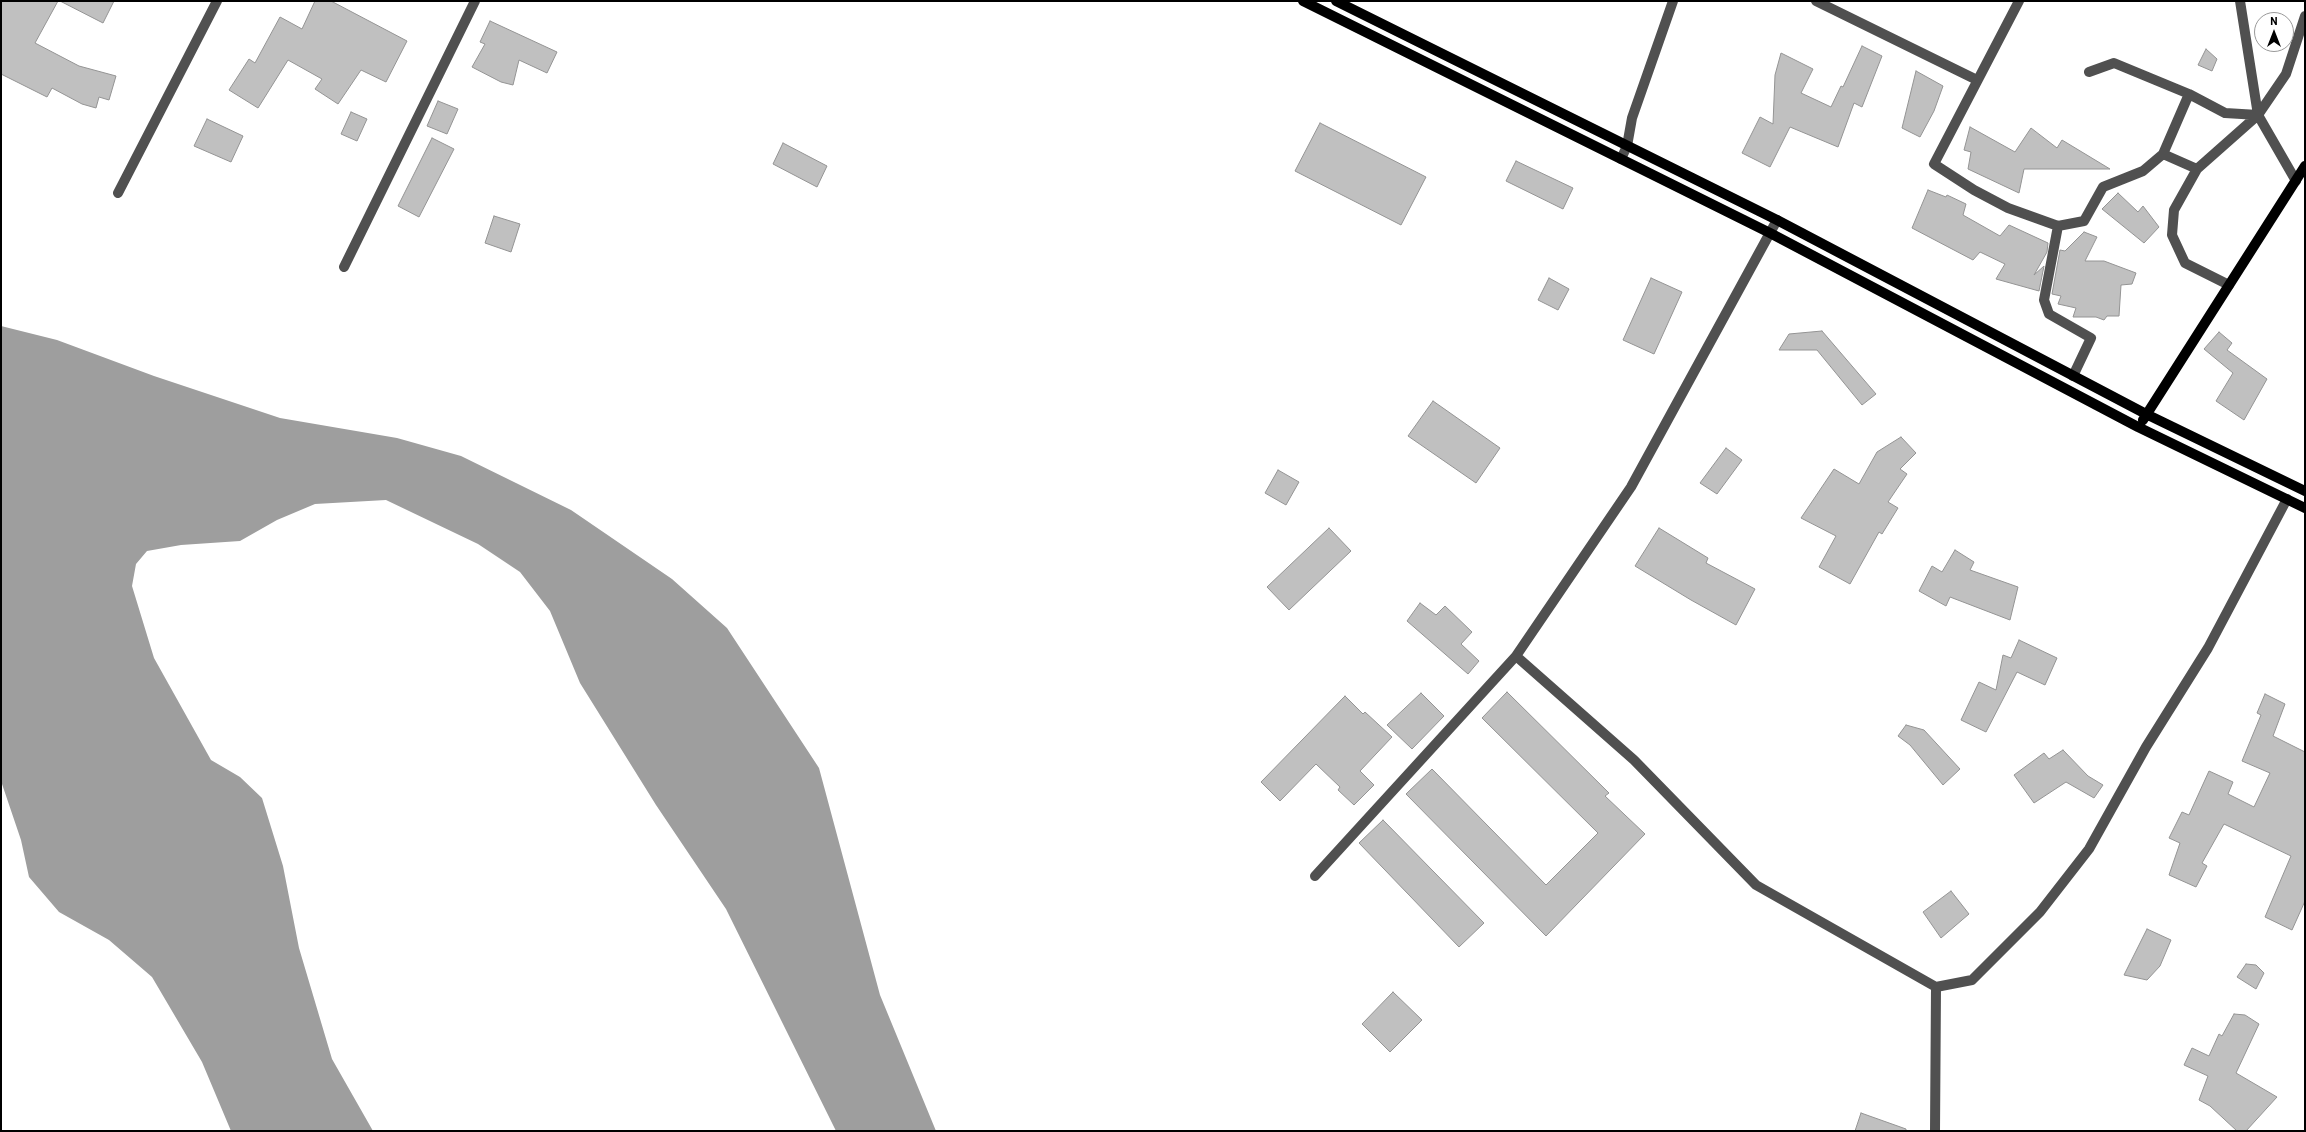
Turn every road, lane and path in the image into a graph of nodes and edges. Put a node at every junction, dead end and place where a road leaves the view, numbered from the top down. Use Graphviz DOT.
graph roads {
  1 [pos="217,1"];
  2 [pos="475,1"];
  3 [pos="1303,1"];
  4 [pos="1336,1"];
  5 [pos="1673,1"];
  6 [pos="1816,1"];
  7 [pos="2018,1"];
  8 [pos="2240,1"];
  9 [pos="2305,16"];
  10 [pos="2089,72"];
  11 [pos="1977,80"];
  12 [pos="2189,94"];
  13 [pos="2258,115"];
  14 [pos="1627,146"];
  15 [pos="2163,154"];
  16 [pos="1621,159"];
  17 [pos="2305,166"];
  18 [pos="2197,169"];
  19 [pos="2296,181"];
  20 [pos="118,192"];
  21 [pos="1777,220"];
  22 [pos="2058,226"];
  23 [pos="1770,233"];
  24 [pos="344,267"];
  25 [pos="2229,285"];
  26 [pos="2073,376"];
  27 [pos="2146,414"];
  28 [pos="2138,427"];
  29 [pos="2305,491"];
  30 [pos="2287,499"];
  31 [pos="2305,508"];
  32 [pos="1516,656"];
  33 [pos="1315,876"];
  34 [pos="1936,987"];
  35 [pos="1935,1131"];
  1 -- 20 [label="street"];
  2 -- 24 [label="street"];
  3 -- 16 [label="main road"];
  4 -- 14 [label="main road"];
  5 -- 14 [label="street"];
  6 -- 11 [label="street"];
  7 -- 11 [label="street"];
  8 -- 13 [label="street"];
  9 -- 13 [label="street"];
  10 -- 12 [label="street"];
  11 -- 22 [label="street"];
  12 -- 13 [label="street"];
  12 -- 15 [label="street"];
  13 -- 18 [label="street"];
  13 -- 19 [label="street"];
  14 -- 16 [label="street"];
  14 -- 21 [label="main road"];
  15 -- 18 [label="street"];
  15 -- 22 [label="street"];
  16 -- 23 [label="main road"];
  17 -- 19 [label="main road"];
  18 -- 25 [label="street"];
  19 -- 25 [label="main road"];
  21 -- 23 [label="street"];
  21 -- 26 [label="main road"];
  22 -- 26 [label="street"];
  23 -- 28 [label="main road"];
  23 -- 32 [label="street"];
  25 -- 27 [label="main road"];
  26 -- 27 [label="main road"];
  27 -- 28 [label="main road"];
  27 -- 29 [label="main road"];
  28 -- 30 [label="main road"];
  30 -- 31 [label="main road"];
  30 -- 34 [label="street"];
  32 -- 33 [label="street"];
  32 -- 34 [label="street"];
  34 -- 35 [label="street"];
}
